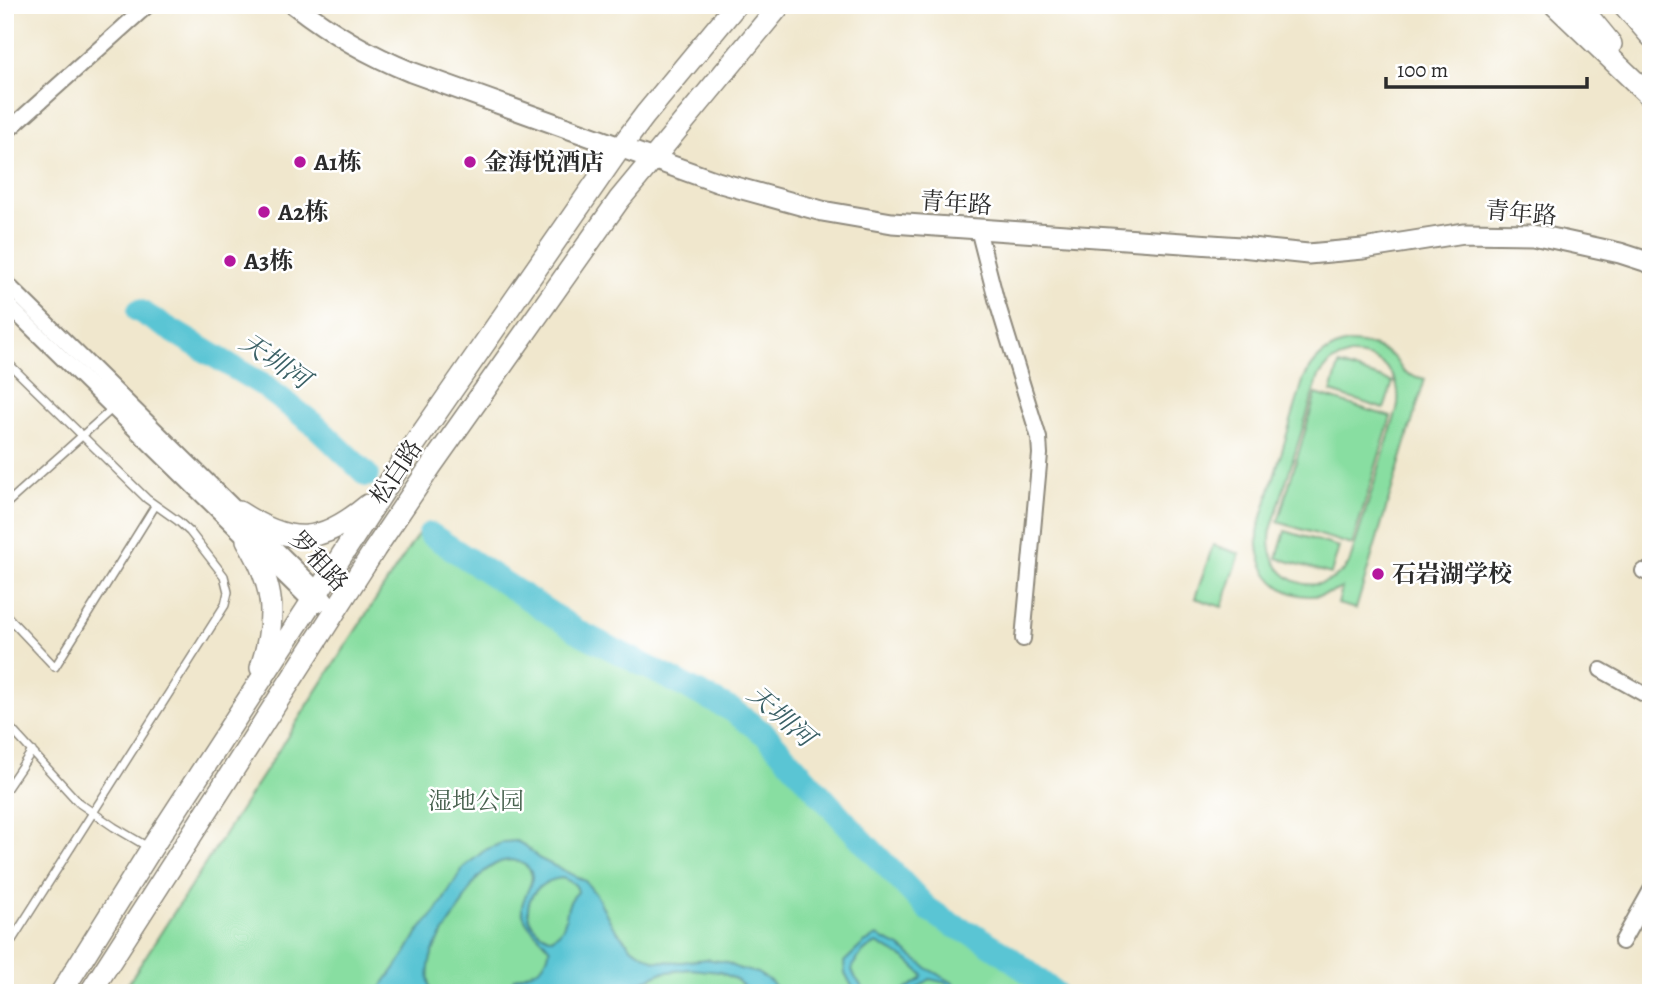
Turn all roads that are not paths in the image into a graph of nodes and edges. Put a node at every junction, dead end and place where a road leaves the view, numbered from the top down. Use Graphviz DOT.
graph roads {
  1 [pos="148,5"];
  2 [pos="295,5"];
  3 [pos="736,5"];
  4 [pos="780,5"];
  5 [pos="1555,5"];
  6 [pos="1579,5"];
  7 [pos="1624,5"];
  8 [pos="1640,5"];
  9 [pos="1651,21"];
  10 [pos="1651,36"];
  11 [pos="1651,95"];
  12 [pos="5,133"];
  13 [pos="620,148"];
  14 [pos="653,159"];
  15 [pos="978,229"];
  16 [pos="1651,263"];
  17 [pos="5,282"];
  18 [pos="5,302"];
  19 [pos="5,360"];
  20 [pos="113,408"];
  21 [pos="82,436"];
  22 [pos="385,489"];
  23 [pos="5,505"];
  24 [pos="155,506"];
  25 [pos="239,512"];
  26 [pos="247,540"];
  27 [pos="315,596"];
  28 [pos="335,612"];
  29 [pos="5,614"];
  30 [pos="1023,639"];
  31 [pos="1601,670"];
  32 [pos="251,694"];
  33 [pos="1651,698"];
  34 [pos="5,722"];
  35 [pos="32,751"];
  36 [pos="5,791"];
  37 [pos="93,813"];
  38 [pos="151,849"];
  39 [pos="1651,890"];
  40 [pos="1622,942"];
  41 [pos="5,951"];
  42 [pos="61,993"];
  43 [pos="90,993"];
  1 -- 12 [label="street"];
  2 -- 13 [label="street, 青年路"];
  3 -- 13 [label="main road, 松白路"];
  4 -- 14 [label="main road, 松白路"];
  5 -- 11 [label="main road"];
  6 -- 11 [label="main road"];
  7 -- 10 [label="main road"];
  8 -- 9 [label="main road"];
  13 -- 14 [label="street, 青年路"];
  13 -- 22 [label="main road, 松白路"];
  14 -- 15 [label="street, 青年路"];
  14 -- 28 [label="main road, 松白路"];
  15 -- 16 [label="street, 青年路"];
  15 -- 30 [label="street"];
  17 -- 25 [label="street, 罗租路"];
  18 -- 20 [label="street, 罗租路"];
  19 -- 21 [label="lane"];
  20 -- 21 [label="lane"];
  20 -- 26 [label="street, 罗租路"];
  21 -- 23 [label="lane"];
  21 -- 24 [label="lane"];
  22 -- 25 [label="main road"];
  22 -- 27 [label="main road, 松白路"];
  24 -- 29 [label="lane"];
  24 -- 37 [label="lane"];
  25 -- 27 [label="street, 罗租路"];
  26 -- 27 [label="street, 罗租路"];
  26 -- 32 [label="main road"];
  27 -- 28 [label="street, 罗租路"];
  27 -- 32 [label="main road, 松白路"];
  28 -- 43 [label="main road, 松白路"];
  31 -- 33 [label="street"];
  32 -- 38 [label="main road, 松白路"];
  34 -- 35 [label="lane"];
  35 -- 36 [label="lane"];
  35 -- 37 [label="lane"];
  37 -- 38 [label="lane"];
  37 -- 41 [label="lane"];
  38 -- 42 [label="main road, 松白路"];
  39 -- 40 [label="street"];
}
